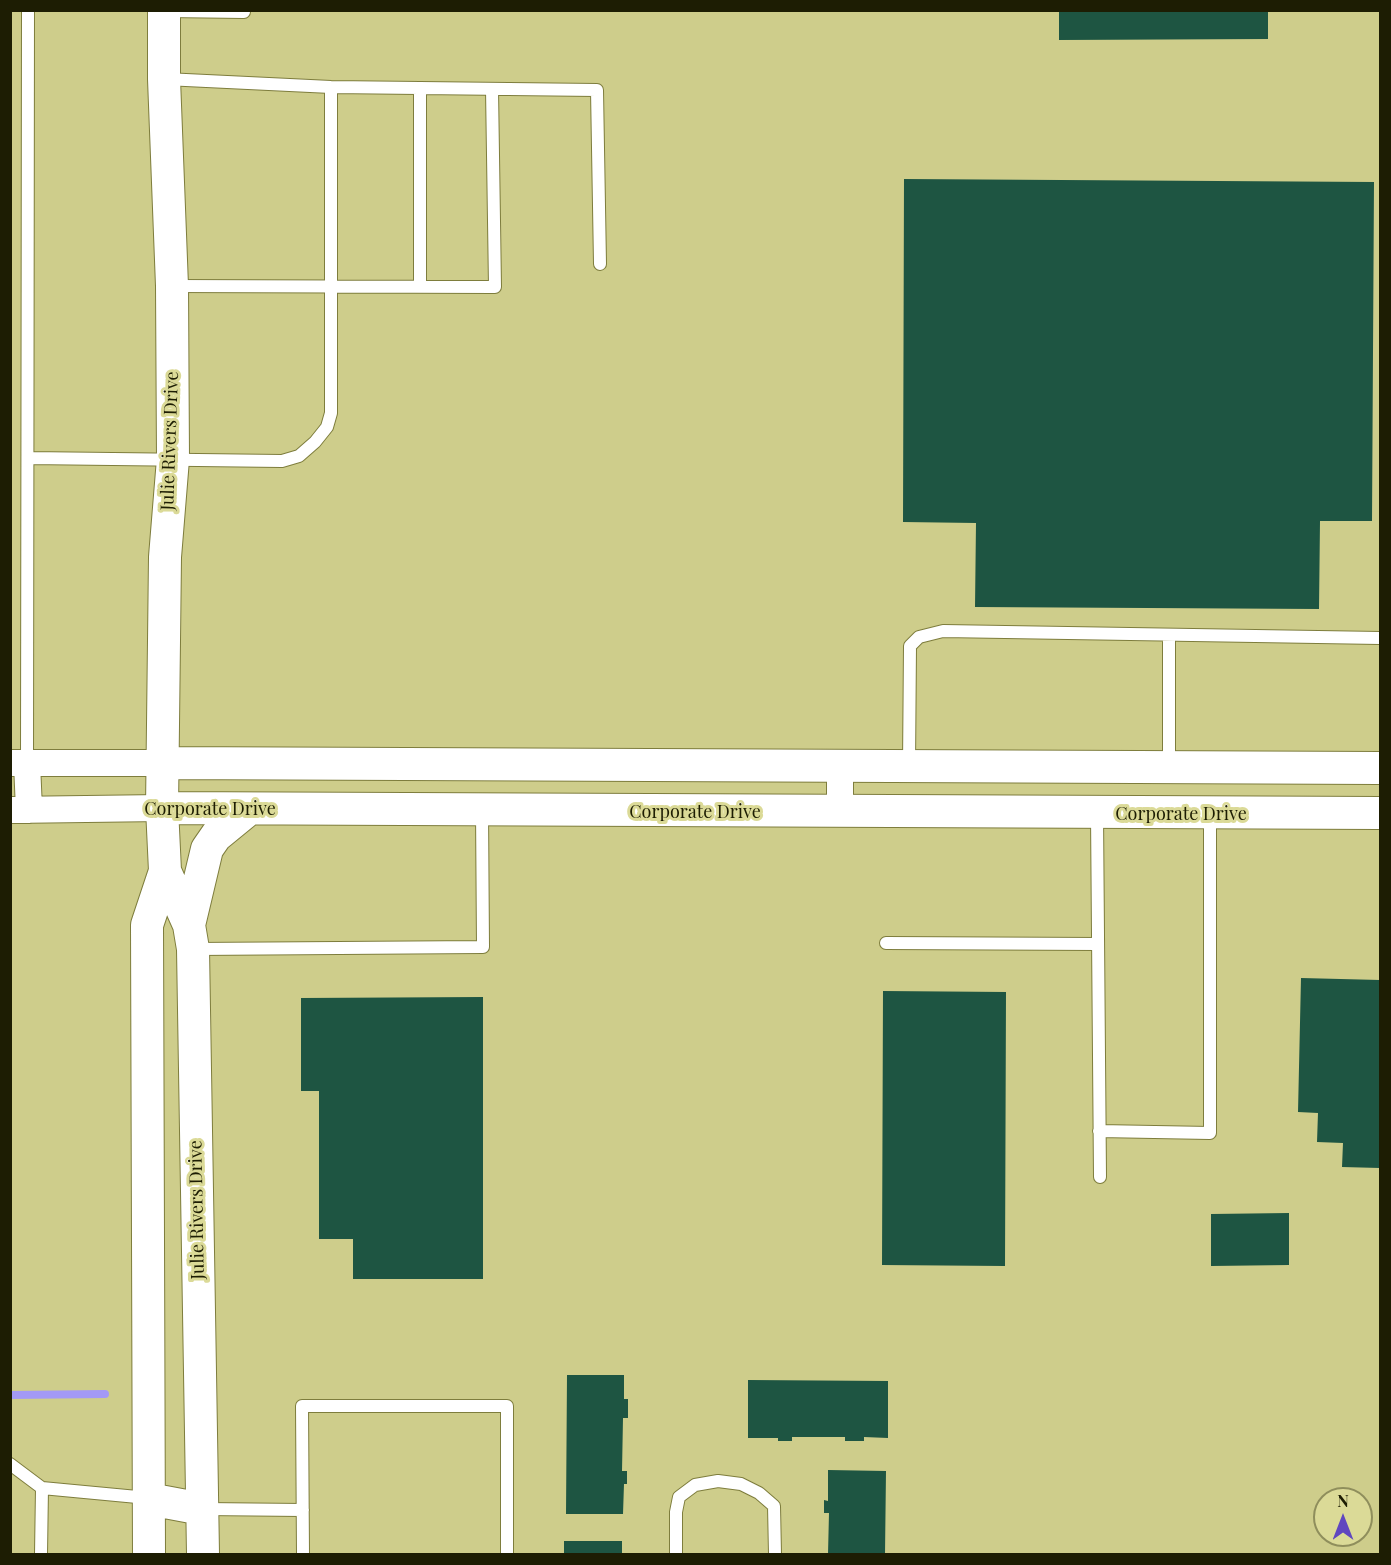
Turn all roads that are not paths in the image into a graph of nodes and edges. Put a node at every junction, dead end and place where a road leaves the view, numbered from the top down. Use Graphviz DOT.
graph roads {
  1 [pos="28,10"];
  2 [pos="164,11"];
  3 [pos="244,12"];
  4 [pos="164,79"];
  5 [pos="331,87"];
  6 [pos="420,88"];
  7 [pos="492,89"];
  8 [pos="600,264"];
  9 [pos="172,286"];
  10 [pos="330,286"];
  11 [pos="420,287"];
  12 [pos="28,458"];
  13 [pos="173,459"];
  14 [pos="1169,635"];
  15 [pos="1380,638"];
  16 [pos="19,763"];
  17 [pos="162,763"];
  18 [pos="840,766"];
  19 [pos="909,766"];
  20 [pos="1169,766"];
  21 [pos="1380,768"];
  22 [pos="162,808"];
  23 [pos="249,809"];
  24 [pos="20,810"];
  25 [pos="482,810"];
  26 [pos="840,812"];
  27 [pos="1380,813"];
  28 [pos="1097,814"];
  29 [pos="1210,814"];
  30 [pos="165,872"];
  31 [pos="191,937"];
  32 [pos="886,944"];
  33 [pos="1098,944"];
  34 [pos="1099,1131"];
  35 [pos="1100,1177"];
  36 [pos="10,1464"];
  37 [pos="42,1488"];
  38 [pos="149,1499"];
  39 [pos="202,1509"];
  40 [pos="303,1510"];
  41 [pos="41,1554"];
  42 [pos="149,1554"];
  43 [pos="202,1554"];
  44 [pos="303,1554"];
  45 [pos="507,1554"];
  46 [pos="676,1554"];
  47 [pos="775,1554"];
  1 -- 12 [label="lane"];
  2 -- 3 [label="lane"];
  2 -- 4 [label="street, Julie Rivers Drive"];
  4 -- 5 [label="lane"];
  4 -- 9 [label="street, Julie Rivers Drive"];
  5 -- 6 [label="lane"];
  5 -- 10 [label="lane"];
  6 -- 7 [label="lane"];
  6 -- 11 [label="lane"];
  7 -- 8 [label="lane"];
  7 -- 11 [label="lane"];
  9 -- 10 [label="lane"];
  9 -- 13 [label="street, Julie Rivers Drive"];
  10 -- 11 [label="lane"];
  10 -- 13 [label="lane"];
  12 -- 13 [label="lane"];
  12 -- 16 [label="lane"];
  13 -- 17 [label="street, Julie Rivers Drive"];
  14 -- 15 [label="lane"];
  14 -- 19 [label="lane"];
  14 -- 20 [label="lane"];
  16 -- 17 [label="street"];
  16 -- 24 [label="street"];
  17 -- 18 [label="street"];
  17 -- 22 [label="street, Julie Rivers Drive"];
  18 -- 19 [label="street"];
  18 -- 26 [label="street"];
  19 -- 20 [label="street"];
  20 -- 21 [label="street"];
  22 -- 23 [label="street, Corporate Drive"];
  22 -- 24 [label="street, Corporate Drive"];
  22 -- 30 [label="street, Julie Rivers Drive"];
  23 -- 25 [label="street, Corporate Drive"];
  23 -- 31 [label="street"];
  25 -- 26 [label="street, Corporate Drive"];
  25 -- 31 [label="lane"];
  26 -- 28 [label="street, Corporate Drive"];
  27 -- 29 [label="street, Corporate Drive"];
  28 -- 29 [label="street, Corporate Drive"];
  28 -- 33 [label="lane"];
  29 -- 34 [label="lane"];
  30 -- 31 [label="street, Julie Rivers Drive"];
  30 -- 38 [label="street, Julie Rivers Drive"];
  31 -- 39 [label="street, Julie Rivers Drive"];
  32 -- 33 [label="lane"];
  33 -- 34 [label="lane"];
  34 -- 35 [label="lane"];
  36 -- 37 [label="lane"];
  37 -- 38 [label="lane"];
  37 -- 41 [label="lane"];
  38 -- 39 [label="street"];
  38 -- 42 [label="street, Julie Rivers Drive"];
  39 -- 40 [label="lane"];
  39 -- 43 [label="street, Julie Rivers Drive"];
  40 -- 44 [label="lane"];
  40 -- 45 [label="lane"];
  46 -- 47 [label="lane"];
}
